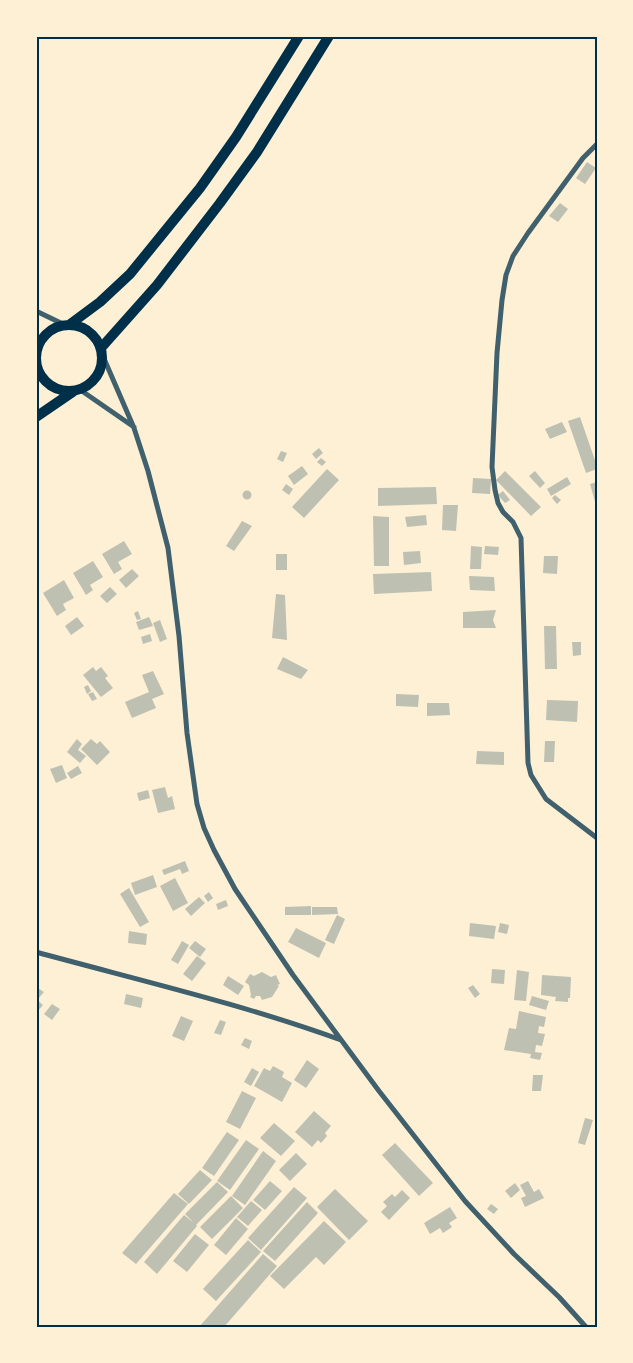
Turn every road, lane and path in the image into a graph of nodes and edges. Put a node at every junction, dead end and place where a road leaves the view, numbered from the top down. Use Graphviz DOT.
graph roads {
  1 [pos="299,36"];
  2 [pos="329,36"];
  3 [pos="597,144"];
  4 [pos="36,311"];
  5 [pos="67,325"];
  6 [pos="102,351"];
  7 [pos="36,354"];
  8 [pos="77,390"];
  9 [pos="36,417"];
  10 [pos="134,428"];
  11 [pos="597,838"];
  12 [pos="36,952"];
  13 [pos="342,1040"];
  14 [pos="586,1327"];
  1 -- 5 [label="highway"];
  2 -- 6 [label="highway"];
  3 -- 11 [label="street"];
  4 -- 5 [label="street"];
  5 -- 6 [label="highway"];
  5 -- 7 [label="highway"];
  6 -- 8 [label="highway"];
  6 -- 10 [label="street"];
  7 -- 8 [label="highway"];
  8 -- 9 [label="highway"];
  8 -- 10 [label="street"];
  10 -- 13 [label="street"];
  12 -- 13 [label="street"];
  13 -- 14 [label="street"];
}
